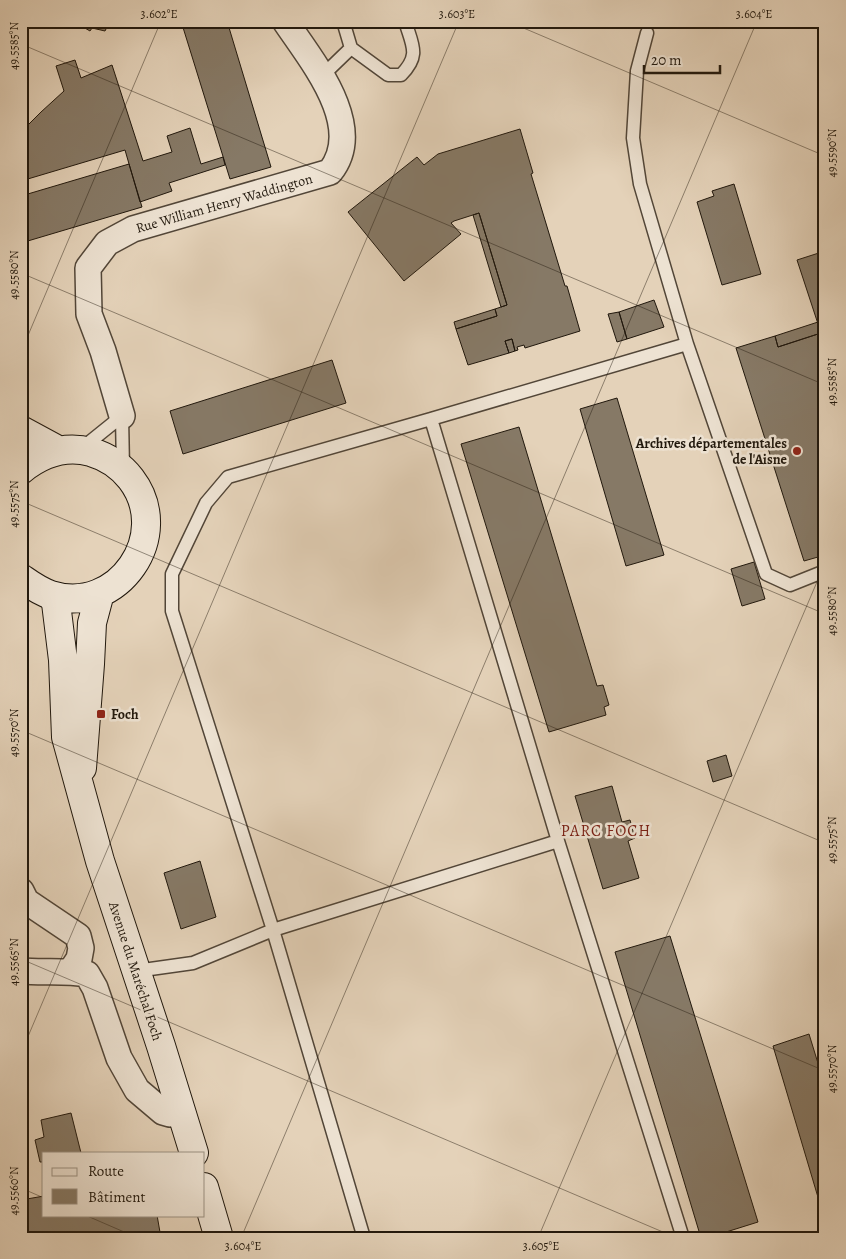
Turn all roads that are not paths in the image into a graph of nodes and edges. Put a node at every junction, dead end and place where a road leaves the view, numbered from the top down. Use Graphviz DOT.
graph roads {
  1 [pos="285,21"];
  2 [pos="344,21"];
  3 [pos="405,21"];
  4 [pos="648,33"];
  5 [pos="350,48"];
  6 [pos="321,77"];
  7 [pos="688,344"];
  8 [pos="122,416"];
  9 [pos="431,420"];
  10 [pos="21,430"];
  11 [pos="69,449"];
  12 [pos="123,469"];
  13 [pos="21,470"];
  14 [pos="825,571"];
  15 [pos="21,578"];
  16 [pos="100,593"];
  17 [pos="52,596"];
  18 [pos="80,789"];
  19 [pos="558,841"];
  20 [pos="21,891"];
  21 [pos="274,930"];
  22 [pos="21,971"];
  23 [pos="71,971"];
  24 [pos="136,972"];
  25 [pos="181,1110"];
  26 [pos="194,1152"];
  27 [pos="205,1189"];
  28 [pos="219,1238"];
  29 [pos="364,1238"];
  30 [pos="683,1238"];
  1 -- 6 [label="street, Rue William Henry Waddington"];
  2 -- 5 [label="lane"];
  3 -- 5 [label="lane"];
  4 -- 7 [label="lane"];
  5 -- 6 [label="lane"];
  6 -- 8 [label="street, Rue William Henry Waddington"];
  7 -- 9 [label="lane"];
  7 -- 14 [label="lane"];
  8 -- 11 [label="lane"];
  8 -- 12 [label="lane, Rue William Henry Waddington"];
  9 -- 19 [label="lane"];
  9 -- 21 [label="lane"];
  10 -- 11 [label="main road"];
  11 -- 12 [label="main road"];
  11 -- 13 [label="main road"];
  12 -- 16 [label="main road"];
  15 -- 17 [label="main road"];
  16 -- 17 [label="main road"];
  16 -- 18 [label="main road"];
  17 -- 18 [label="main road, Avenue du Maréchal Foch"];
  18 -- 24 [label="main road, Avenue du Maréchal Foch"];
  19 -- 21 [label="lane"];
  19 -- 30 [label="lane"];
  20 -- 23 [label="street"];
  21 -- 24 [label="lane"];
  21 -- 29 [label="lane"];
  22 -- 23 [label="street"];
  23 -- 25 [label="street"];
  24 -- 25 [label="main road, Avenue du Maréchal Foch"];
  25 -- 26 [label="main road, Avenue du Maréchal Foch"];
  27 -- 28 [label="main road"];
}
